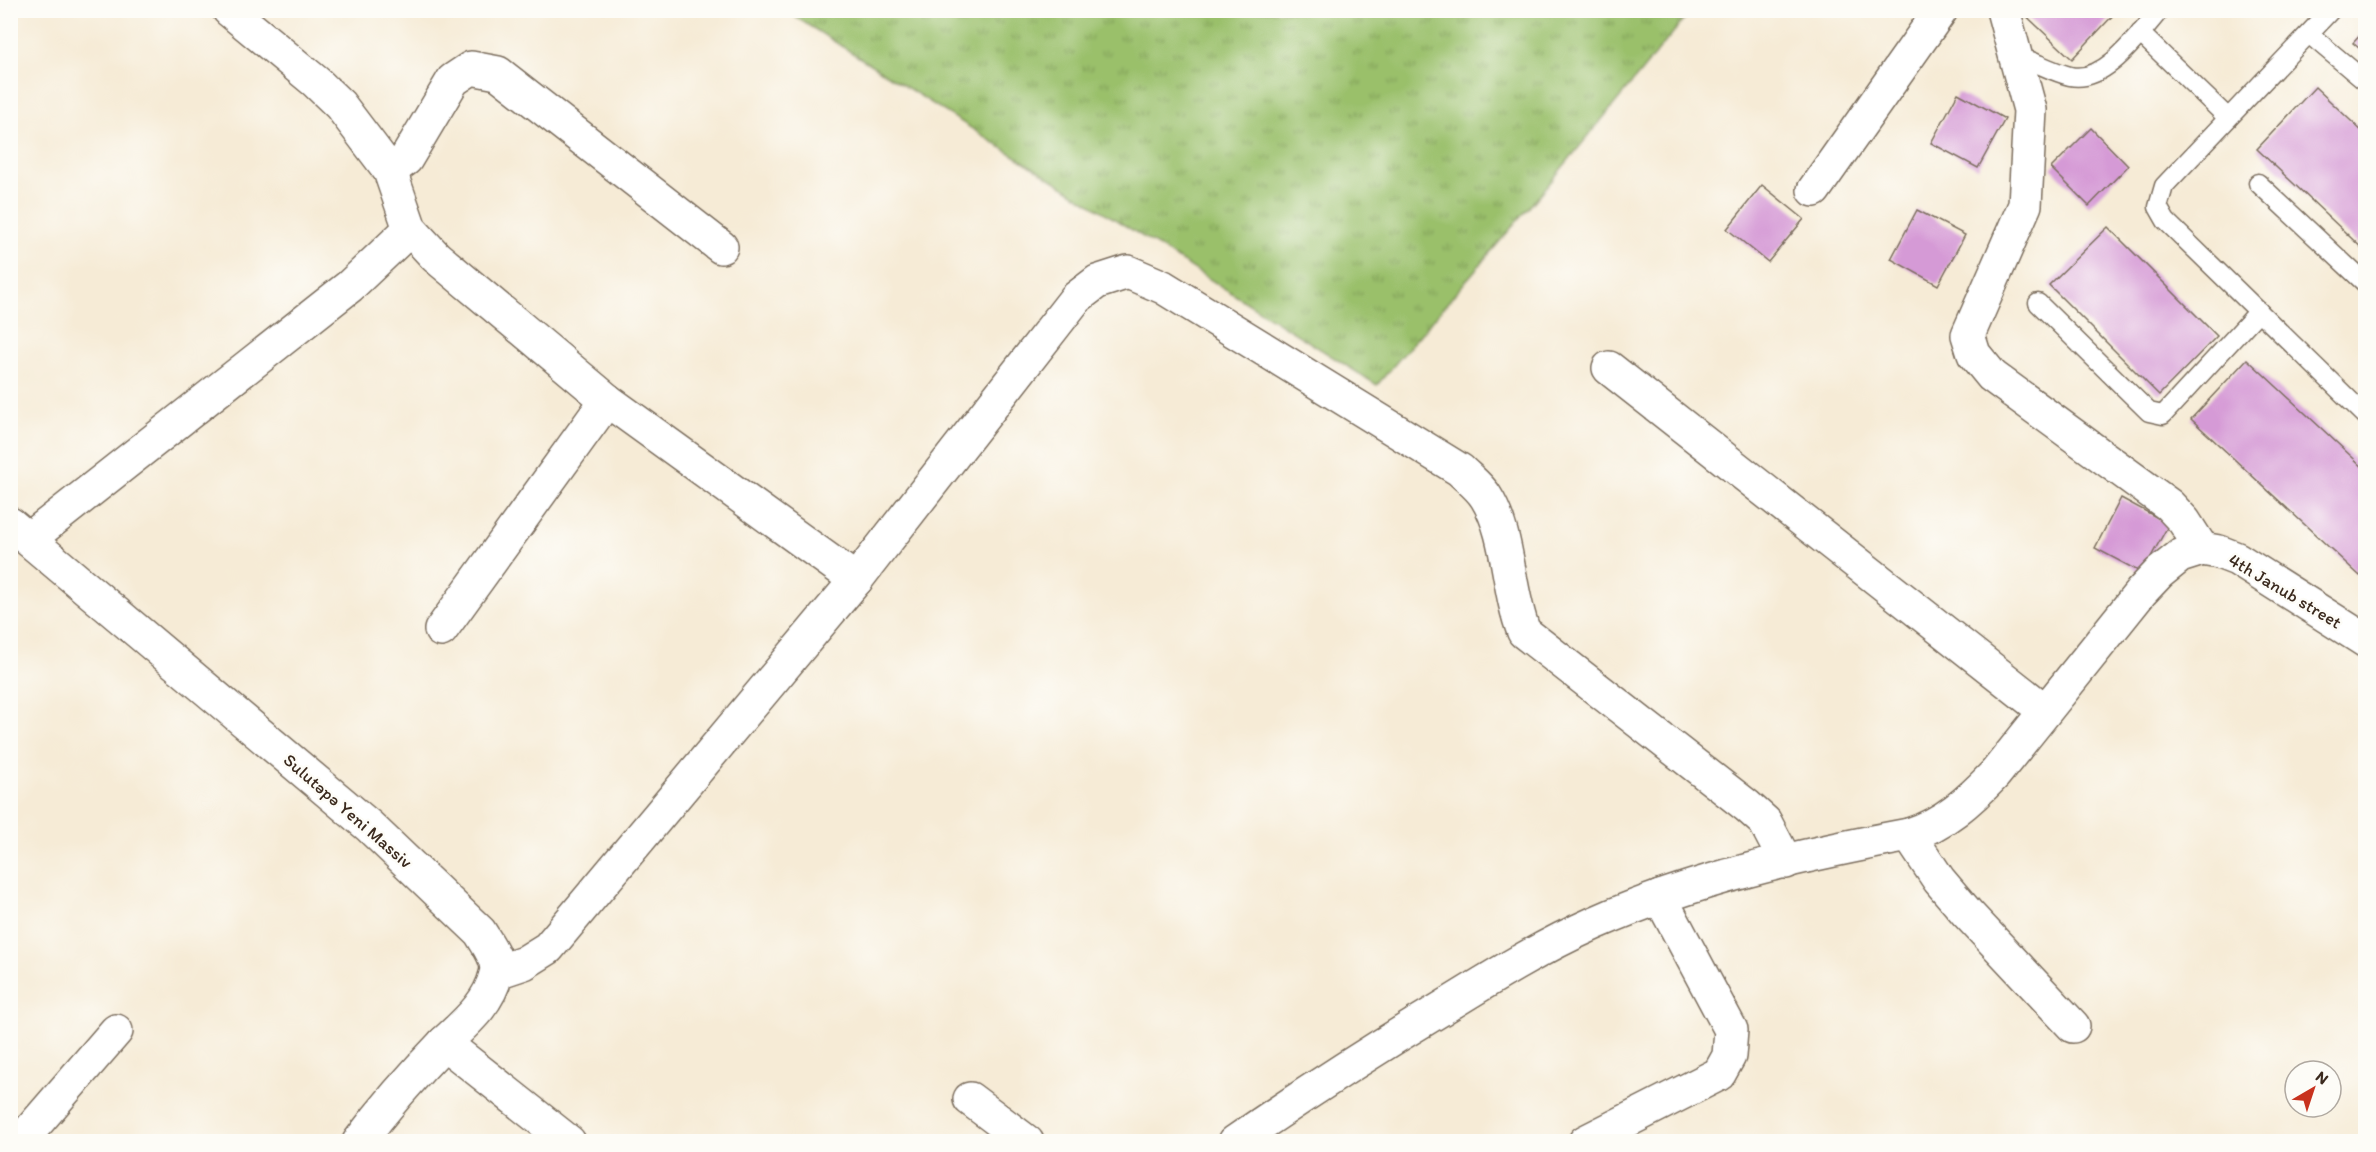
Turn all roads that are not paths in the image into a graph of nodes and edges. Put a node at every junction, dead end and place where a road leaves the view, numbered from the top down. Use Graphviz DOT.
graph roads {
  1 [pos="229,10"];
  2 [pos="1941,10"];
  3 [pos="2003,10"];
  4 [pos="2160,10"];
  5 [pos="2331,10"];
  6 [pos="2140,33"];
  7 [pos="2309,34"];
  8 [pos="2031,61"];
  9 [pos="2366,82"];
  10 [pos="2228,118"];
  11 [pos="390,171"];
  12 [pos="2258,183"];
  13 [pos="1814,190"];
  14 [pos="410,228"];
  15 [pos="721,247"];
  16 [pos="2366,284"];
  17 [pos="2038,303"];
  18 [pos="2259,311"];
  19 [pos="1610,368"];
  20 [pos="607,400"];
  21 [pos="2366,416"];
  22 [pos="20,531"];
  23 [pos="2202,549"];
  24 [pos="856,580"];
  25 [pos="441,630"];
  26 [pos="2366,641"];
  27 [pos="2044,711"];
  28 [pos="1909,835"];
  29 [pos="1786,862"];
  30 [pos="1660,897"];
  31 [pos="497,972"];
  32 [pos="2073,1026"];
  33 [pos="116,1031"];
  34 [pos="444,1044"];
  35 [pos="970,1100"];
  36 [pos="20,1142"];
  37 [pos="359,1142"];
  38 [pos="569,1142"];
  39 [pos="1027,1142"];
  40 [pos="1235,1142"];
  41 [pos="1585,1142"];
  1 -- 11 [label="street"];
  2 -- 13 [label="street"];
  3 -- 23 [label="street"];
  4 -- 6 [label="lane"];
  5 -- 7 [label="lane"];
  6 -- 8 [label="lane"];
  6 -- 10 [label="lane"];
  7 -- 9 [label="lane"];
  7 -- 10 [label="lane"];
  10 -- 18 [label="lane"];
  11 -- 14 [label="street"];
  11 -- 15 [label="street"];
  12 -- 16 [label="lane"];
  14 -- 20 [label="street"];
  14 -- 22 [label="street"];
  17 -- 18 [label="lane"];
  18 -- 21 [label="lane"];
  19 -- 27 [label="street"];
  20 -- 24 [label="street"];
  20 -- 25 [label="street"];
  22 -- 31 [label="street, Sulutəpə Yeni Massiv"];
  23 -- 26 [label="street, 4th Janub street"];
  23 -- 27 [label="street"];
  24 -- 29 [label="street"];
  24 -- 31 [label="street"];
  27 -- 28 [label="street"];
  28 -- 29 [label="street"];
  28 -- 32 [label="street"];
  29 -- 30 [label="street"];
  30 -- 40 [label="street"];
  30 -- 41 [label="street"];
  31 -- 34 [label="street"];
  33 -- 36 [label="street"];
  34 -- 37 [label="street"];
  34 -- 38 [label="street"];
  35 -- 39 [label="street"];
}
